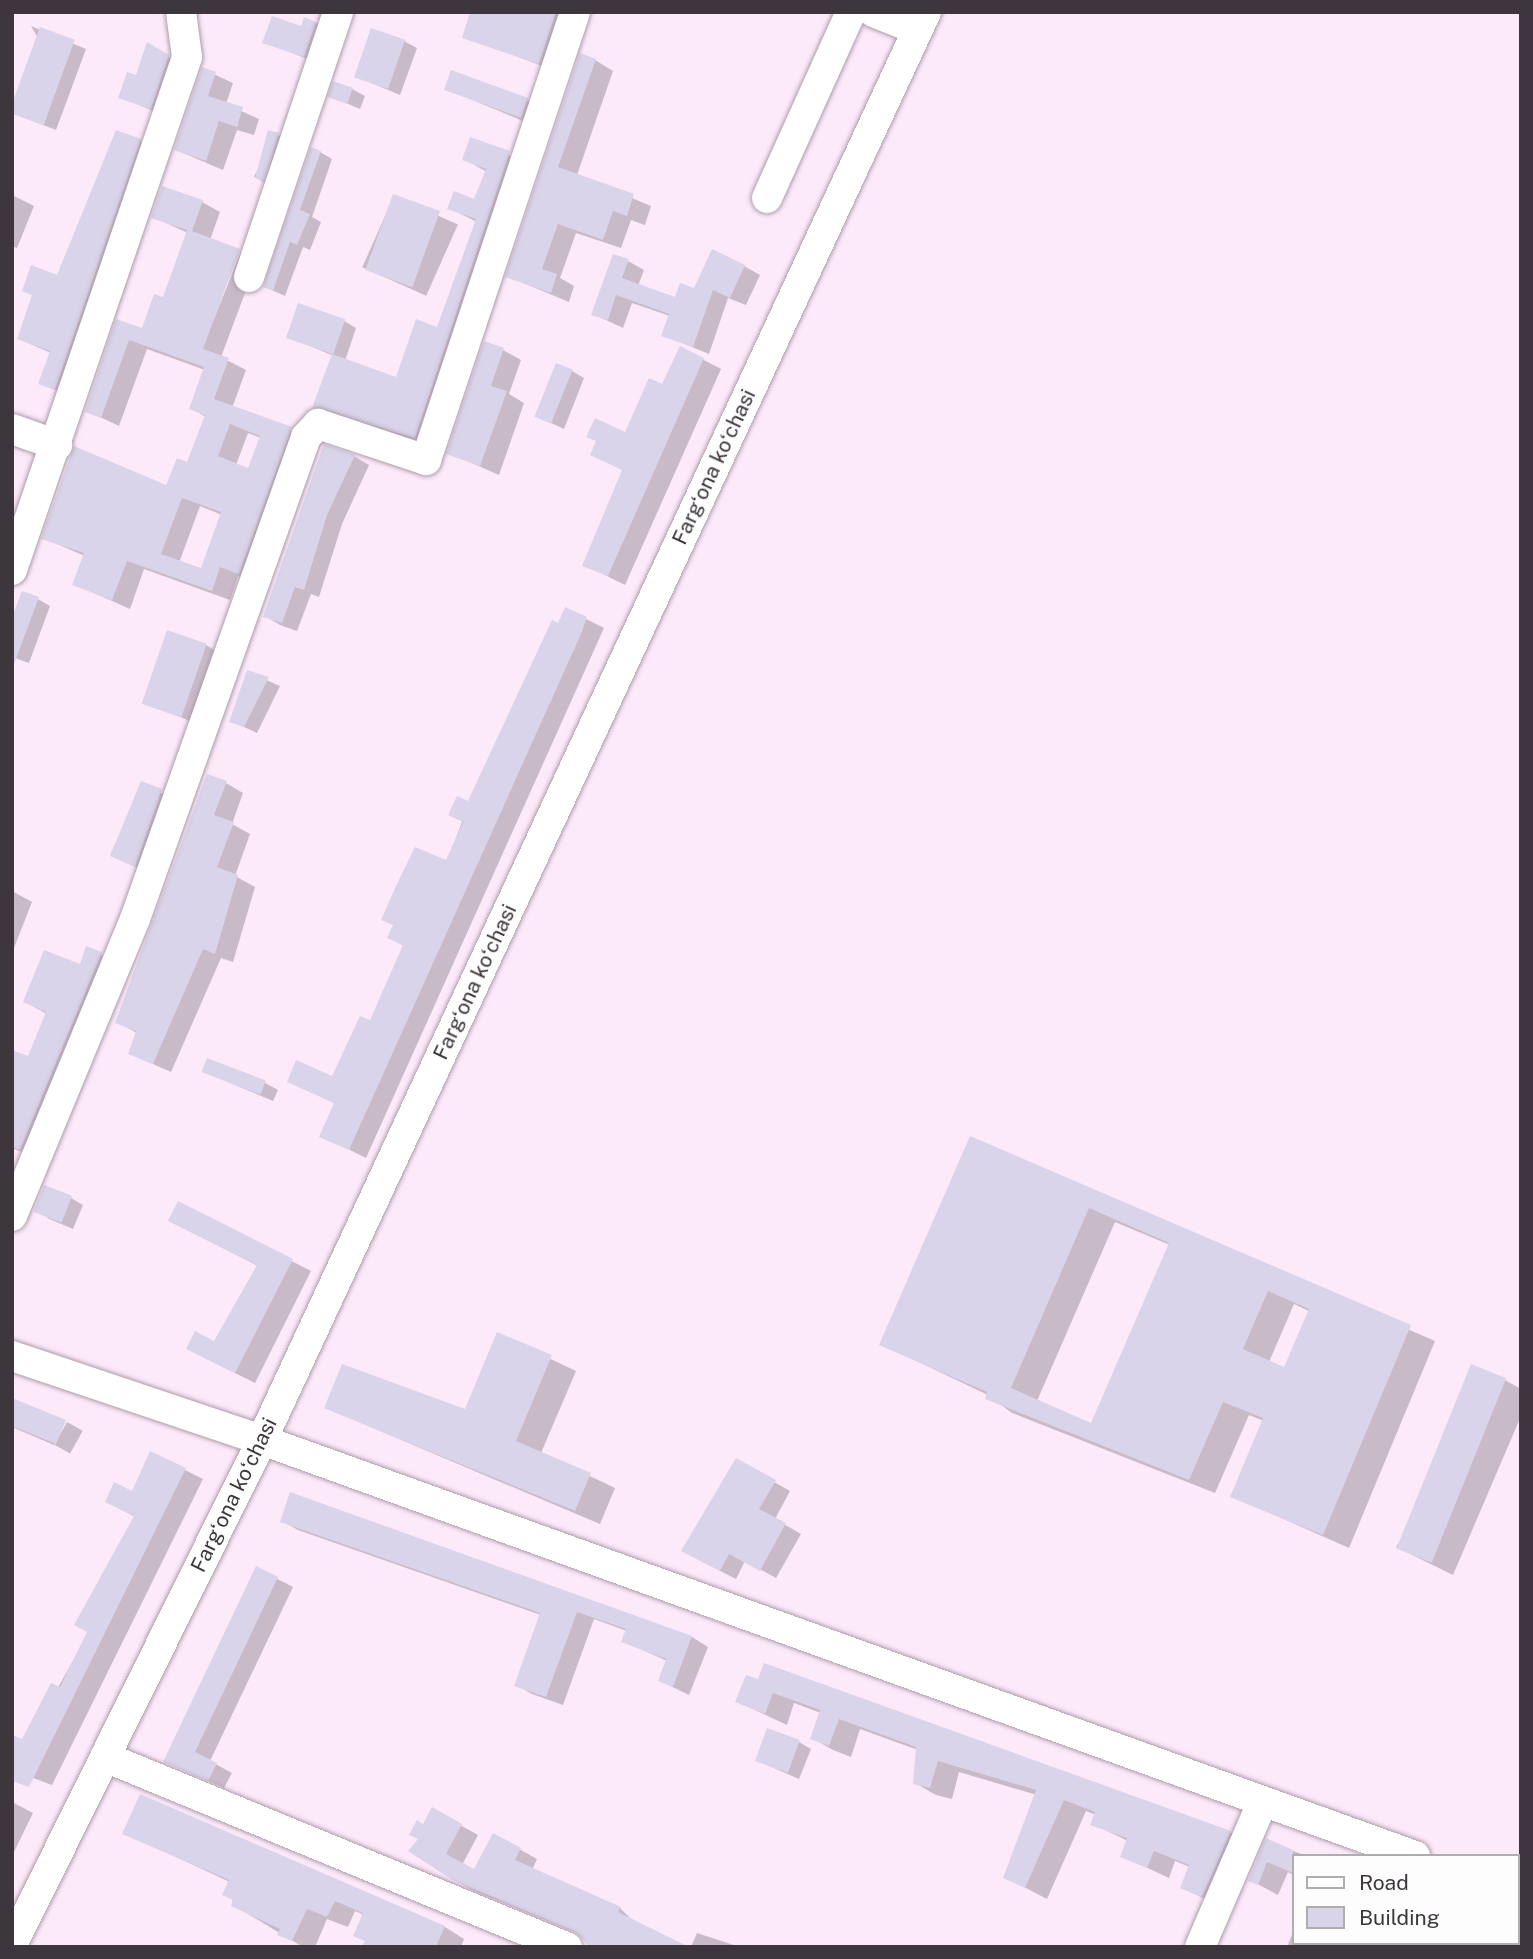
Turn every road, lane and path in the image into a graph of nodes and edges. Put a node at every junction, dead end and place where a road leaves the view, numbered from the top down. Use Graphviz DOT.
graph roads {
  1 [pos="181,12"];
  2 [pos="338,12"];
  3 [pos="575,12"];
  4 [pos="851,12"];
  5 [pos="873,12"];
  6 [pos="922,21"];
  7 [pos="767,198"];
  8 [pos="249,277"];
  9 [pos="12,429"];
  10 [pos="57,445"];
  11 [pos="12,570"];
  12 [pos="12,1216"];
  13 [pos="12,1356"];
  14 [pos="262,1440"];
  15 [pos="105,1756"];
  16 [pos="1262,1803"];
  17 [pos="1409,1854"];
  18 [pos="12,1945"];
  19 [pos="567,1947"];
  20 [pos="1200,1947"];
  1 -- 10 [label="street"];
  2 -- 8 [label="street"];
  3 -- 12 [label="street"];
  4 -- 7 [label="street"];
  5 -- 6 [label="street"];
  6 -- 14 [label="street, Fargʻona koʻchasi"];
  9 -- 10 [label="street"];
  10 -- 11 [label="street"];
  13 -- 14 [label="street"];
  14 -- 15 [label="street, Fargʻona koʻchasi"];
  14 -- 16 [label="street"];
  15 -- 18 [label="street, Fargʻona koʻchasi"];
  15 -- 19 [label="street"];
  16 -- 17 [label="street"];
  16 -- 20 [label="street"];
}
